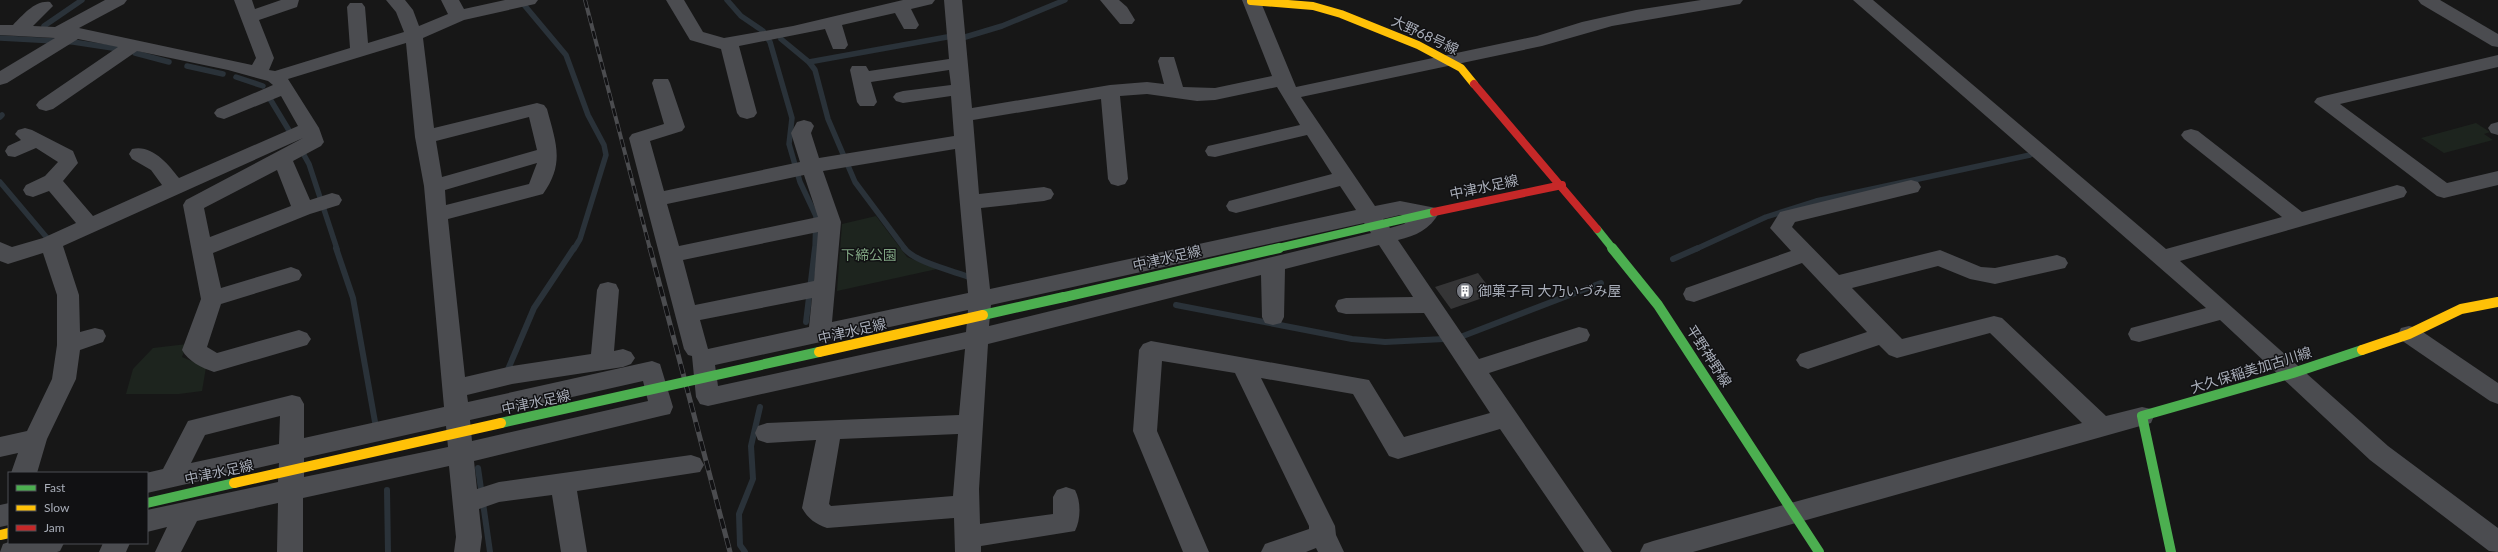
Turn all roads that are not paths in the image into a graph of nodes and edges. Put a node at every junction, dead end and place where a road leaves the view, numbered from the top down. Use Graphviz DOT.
graph roads {
  1 [pos="118,0"];
  2 [pos="243,0"];
  3 [pos="290,0"];
  4 [pos="395,0"];
  5 [pos="450,0"];
  6 [pos="675,0"];
  7 [pos="953,0"];
  8 [pos="1109,0"];
  9 [pos="1251,0"];
  10 [pos="1734,0"];
  11 [pos="1862,0"];
  12 [pos="2427,0"];
  13 [pos="526,1"];
  14 [pos="913,2"];
  15 [pos="44,6"];
  16 [pos="356,7"];
  17 [pos="458,16"];
  18 [pos="250,17"];
  19 [pos="1126,20"];
  20 [pos="832,22"];
  21 [pos="910,24"];
  22 [pos="8,30"];
  23 [pos="414,35"];
  24 [pos="65,37"];
  25 [pos="729,42"];
  26 [pos="2498,42"];
  27 [pos="134,45"];
  28 [pos="839,45"];
  29 [pos="360,52"];
  30 [pos="1167,61"];
  31 [pos="1450,61"];
  32 [pos="2498,61"];
  33 [pos="958,63"];
  34 [pos="257,72"];
  35 [pos="0,79"];
  36 [pos="661,83"];
  37 [pos="280,84"];
  38 [pos="1286,87"];
  39 [pos="960,89"];
  40 [pos="1110,91"];
  41 [pos="1175,92"];
  42 [pos="903,97"];
  43 [pos="50,99"];
  44 [pos="867,102"];
  45 [pos="738,103"];
  46 [pos="224,113"];
  47 [pos="962,116"];
  48 [pos="804,126"];
  49 [pos="1312,128"];
  50 [pos="2191,135"];
  51 [pos="426,137"];
  52 [pos="964,141"];
  53 [pos="15,151"];
  54 [pos="1215,151"];
  55 [pos="277,152"];
  56 [pos="548,153"];
  57 [pos="139,154"];
  58 [pos="802,170"];
  59 [pos="1345,178"];
  60 [pos="2498,178"];
  61 [pos="1118,179"];
  62 [pos="52,181"];
  63 [pos="1562,185"];
  64 [pos="434,186"];
  65 [pos="1911,187"];
  66 [pos="175,188"];
  67 [pos="33,190"];
  68 [pos="2397,192"];
  69 [pos="1044,194"];
  70 [pos="656,199"];
  71 [pos="332,200"];
  72 [pos="969,202"];
  73 [pos="1236,206"];
  74 [pos="303,209"];
  75 [pos="1429,212"];
  76 [pos="436,216"];
  77 [pos="2298,219"];
  78 [pos="820,224"];
  79 [pos="1377,225"];
  80 [pos="90,226"];
  81 [pos="51,244"];
  82 [pos="0,249"];
  83 [pos="202,249"];
  84 [pos="1806,254"];
  85 [pos="670,255"];
  86 [pos="2163,258"];
  87 [pos="2056,263"];
  88 [pos="1274,265"];
  89 [pos="291,276"];
  90 [pos="1835,284"];
  91 [pos="825,287"];
  92 [pos="1694,294"];
  93 [pos="212,298"];
  94 [pos="980,298"];
  95 [pos="2498,302"];
  96 [pos="601,303"];
  97 [pos="1430,305"];
  98 [pos="1346,306"];
  99 [pos="2224,311"];
  100 [pos="686,315"];
  101 [pos="1273,317"];
  102 [pos="820,331"];
  103 [pos="2139,334"];
  104 [pos="2409,334"];
  105 [pos="1580,335"];
  106 [pos="1883,335"];
  107 [pos="95,336"];
  108 [pos="977,338"];
  109 [pos="299,339"];
  110 [pos="69,345"];
  111 [pos="696,348"];
  112 [pos="1808,360"];
  113 [pos="1242,366"];
  114 [pos="1474,369"];
  115 [pos="2293,373"];
  116 [pos="454,389"];
  117 [pos="2498,395"];
  118 [pos="456,414"];
  119 [pos="2142,416"];
  120 [pos="1506,418"];
  121 [pos="971,424"];
  122 [pos="2102,427"];
  123 [pos="830,430"];
  124 [pos="767,433"];
  125 [pos="35,439"];
  126 [pos="0,447"];
  127 [pos="292,450"];
  128 [pos="460,454"];
  129 [pos="690,465"];
  130 [pos="24,472"];
  131 [pos="171,478"];
  132 [pos="148,483"];
  133 [pos="563,483"];
  134 [pos="292,488"];
  135 [pos="1066,498"];
  136 [pos="468,502"];
  137 [pos="148,503"];
  138 [pos="967,506"];
  139 [pos="189,511"];
  140 [pos="1794,512"];
  141 [pos="148,521"];
  142 [pos="2498,543"];
  143 [pos="47,544"];
  144 [pos="968,544"];
  145 [pos="1327,544"];
  146 [pos="12,552"];
  147 [pos="168,552"];
  148 [pos="290,552"];
  149 [pos="467,552"];
  150 [pos="574,552"];
  151 [pos="1196,552"];
  152 [pos="1274,552"];
  153 [pos="1599,552"];
  154 [pos="1653,552"];
  155 [pos="1819,552"];
  156 [pos="2171,552"];
  1 -- 24 [label="street"];
  2 -- 18 [label="street"];
  3 -- 18 [label="street"];
  4 -- 23 [label="street"];
  5 -- 17 [label="street"];
  6 -- 25 [label="street"];
  7 -- 33 [label="street"];
  8 -- 19 [label="street"];
  9 -- 31 [label="street, 大野68号線"];
  9 -- 38 [label="street"];
  10 -- 31 [label="street"];
  11 -- 86 [label="street"];
  12 -- 26 [label="street"];
  13 -- 17 [label="street"];
  14 -- 20 [label="street"];
  14 -- 21 [label="street"];
  15 -- 22 [label="street"];
  16 -- 29 [label="street"];
  17 -- 23 [label="street"];
  18 -- 34 [label="street"];
  20 -- 25 [label="street"];
  20 -- 28 [label="street"];
  22 -- 24 [label="street"];
  23 -- 29 [label="street"];
  23 -- 51 [label="street"];
  24 -- 27 [label="street"];
  24 -- 35 [label="street"];
  25 -- 45 [label="street"];
  27 -- 34 [label="street"];
  27 -- 43 [label="street"];
  29 -- 37 [label="street"];
  30 -- 41 [label="street"];
  31 -- 38 [label="street"];
  31 -- 63 [label="street, 大野68号線"];
  32 -- 60 [label="street"];
  33 -- 39 [label="street"];
  33 -- 44 [label="street"];
  34 -- 37 [label="street"];
  36 -- 70 [label="street"];
  37 -- 46 [label="street"];
  37 -- 55 [label="street"];
  38 -- 41 [label="street"];
  38 -- 49 [label="street"];
  39 -- 42 [label="street"];
  39 -- 47 [label="street"];
  40 -- 41 [label="street"];
  40 -- 47 [label="street"];
  40 -- 61 [label="street"];
  47 -- 52 [label="street"];
  48 -- 58 [label="street"];
  49 -- 54 [label="street"];
  49 -- 59 [label="street"];
  50 -- 77 [label="street"];
  51 -- 56 [label="street"];
  51 -- 64 [label="street"];
  52 -- 58 [label="street"];
  52 -- 72 [label="street"];
  53 -- 62 [label="street"];
  55 -- 66 [label="street"];
  55 -- 74 [label="street"];
  55 -- 83 [label="street"];
  56 -- 64 [label="street"];
  56 -- 76 [label="street"];
  57 -- 66 [label="street"];
  58 -- 70 [label="street"];
  58 -- 78 [label="street"];
  59 -- 73 [label="street"];
  59 -- 79 [label="street"];
  62 -- 67 [label="street"];
  62 -- 80 [label="street"];
  63 -- 75 [label="street, 中津水足線"];
  63 -- 140 [label="street, 平野神野線"];
  64 -- 76 [label="street"];
  65 -- 84 [label="street"];
  66 -- 80 [label="street"];
  68 -- 77 [label="street"];
  69 -- 72 [label="street"];
  70 -- 85 [label="street"];
  71 -- 74 [label="street"];
  72 -- 94 [label="street"];
  74 -- 83 [label="street"];
  75 -- 79 [label="street"];
  76 -- 116 [label="street"];
  77 -- 86 [label="street"];
  78 -- 85 [label="street"];
  78 -- 91 [label="street"];
  79 -- 88 [label="street"];
  79 -- 94 [label="street"];
  79 -- 97 [label="street"];
  79 -- 137 [label="street, 中津水足線, bridge"];
  80 -- 81 [label="street"];
  81 -- 82 [label="street"];
  81 -- 110 [label="street"];
  83 -- 93 [label="street"];
  84 -- 90 [label="street"];
  84 -- 92 [label="street"];
  85 -- 100 [label="street"];
  86 -- 99 [label="street"];
  87 -- 90 [label="street"];
  88 -- 101 [label="street"];
  88 -- 108 [label="street"];
  89 -- 93 [label="street"];
  90 -- 106 [label="street"];
  91 -- 100 [label="street"];
  91 -- 102 [label="street"];
  93 -- 109 [label="street"];
  94 -- 102 [label="street"];
  94 -- 108 [label="street"];
  95 -- 104 [label="street, 大久保稲美加古川線"];
  96 -- 116 [label="street"];
  97 -- 98 [label="street"];
  97 -- 114 [label="street"];
  99 -- 103 [label="street"];
  99 -- 115 [label="street"];
  100 -- 111 [label="street"];
  102 -- 108 [label="street"];
  104 -- 115 [label="street, 大久保稲美加古川線"];
  104 -- 117 [label="street"];
  105 -- 114 [label="street"];
  106 -- 112 [label="street"];
  106 -- 122 [label="street"];
  107 -- 110 [label="street"];
  108 -- 121 [label="street"];
  110 -- 125 [label="street"];
  113 -- 120 [label="street"];
  113 -- 145 [label="street"];
  113 -- 151 [label="street"];
  114 -- 120 [label="street"];
  115 -- 119 [label="street, 大久保稲美加古川線"];
  115 -- 142 [label="street"];
  116 -- 118 [label="street"];
  118 -- 127 [label="street"];
  118 -- 128 [label="street"];
  118 -- 128 [label="street"];
  119 -- 122 [label="street"];
  119 -- 156 [label="street"];
  120 -- 153 [label="street"];
  121 -- 123 [label="street"];
  121 -- 138 [label="street"];
  122 -- 140 [label="street"];
  123 -- 124 [label="street"];
  123 -- 138 [label="street"];
  125 -- 126 [label="street"];
  125 -- 130 [label="street"];
  127 -- 131 [label="street"];
  127 -- 131 [label="street"];
  127 -- 134 [label="street"];
  128 -- 134 [label="street"];
  128 -- 136 [label="street"];
  129 -- 133 [label="street"];
  131 -- 132 [label="street"];
  133 -- 136 [label="street"];
  133 -- 150 [label="street"];
  134 -- 139 [label="street"];
  134 -- 148 [label="street"];
  135 -- 144 [label="street"];
  136 -- 149 [label="street"];
  138 -- 144 [label="street"];
  139 -- 141 [label="street"];
  139 -- 147 [label="street"];
  140 -- 154 [label="street"];
  140 -- 155 [label="street, 平野神野線"];
  143 -- 146 [label="street"];
  145 -- 152 [label="street"];
}
